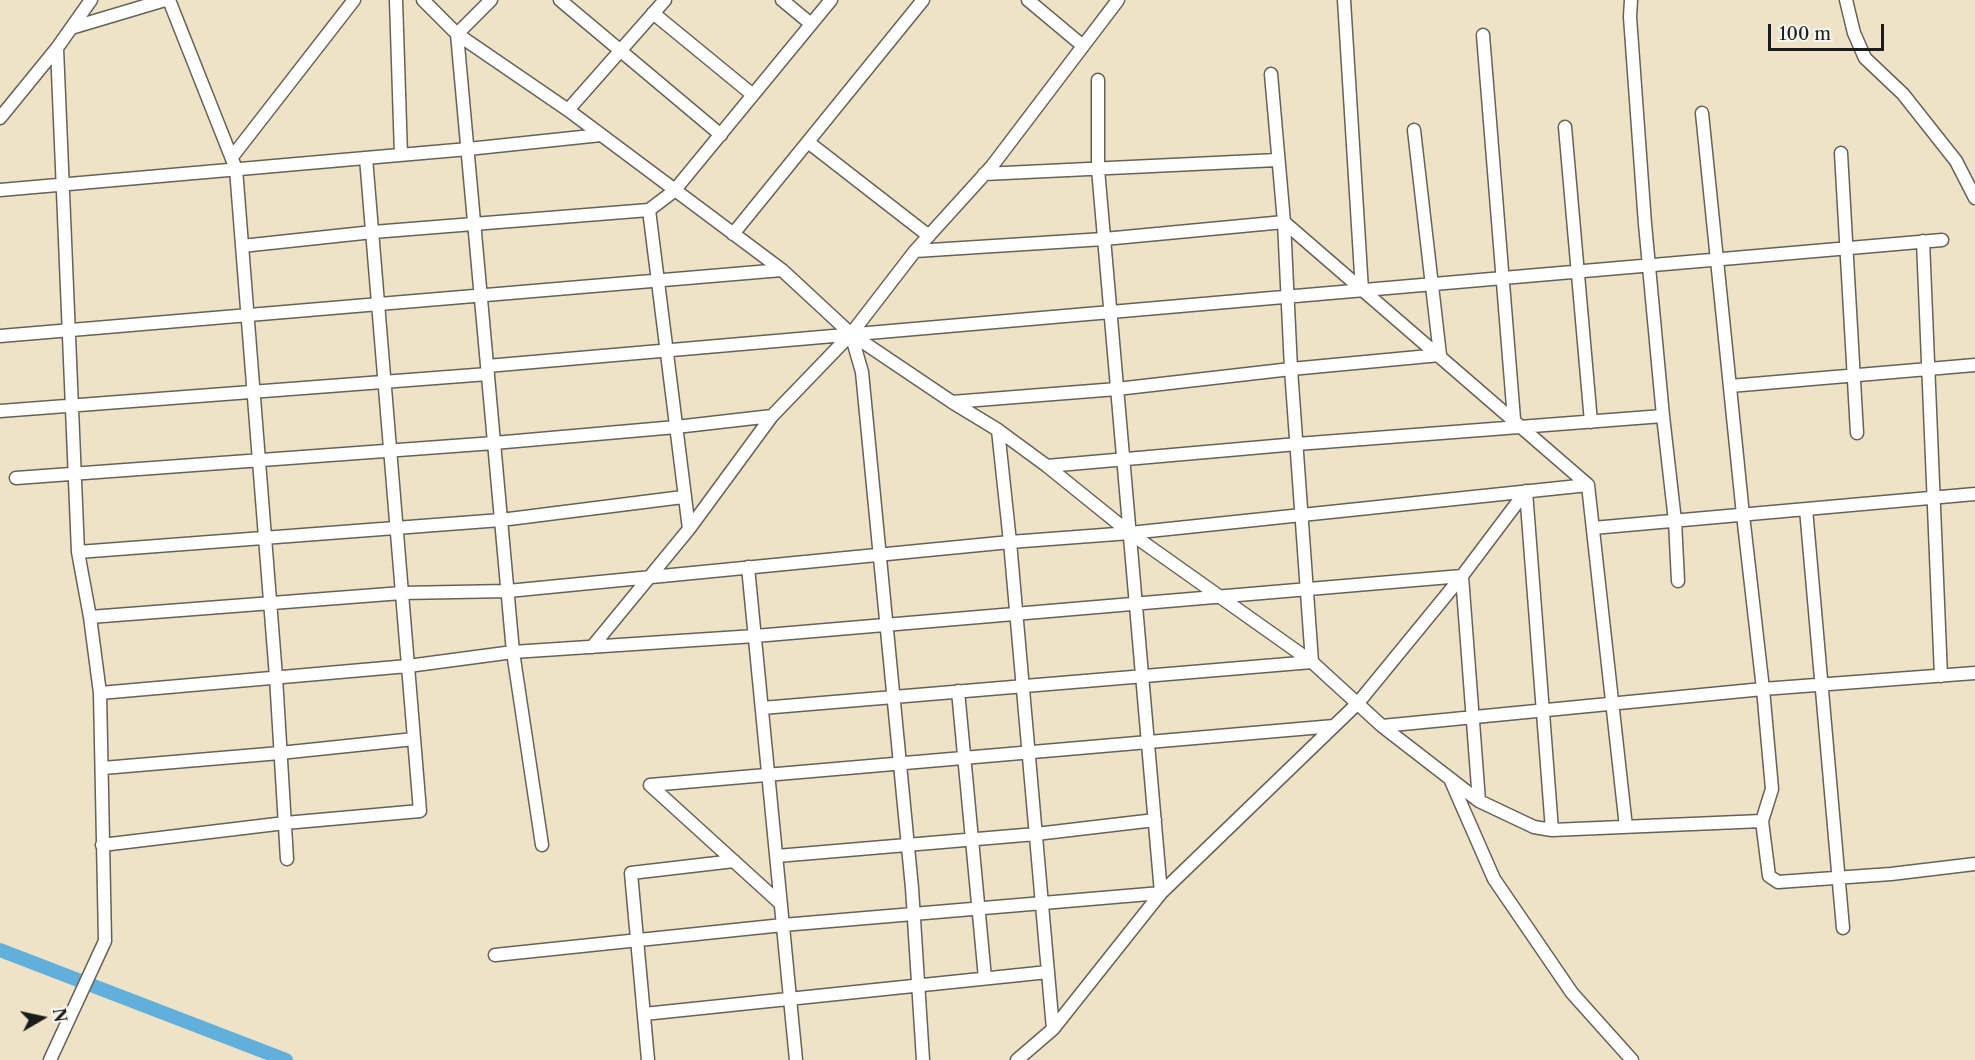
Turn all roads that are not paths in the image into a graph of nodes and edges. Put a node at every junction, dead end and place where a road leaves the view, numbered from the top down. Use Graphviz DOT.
graph roads {
  1 [pos="92,0"];
  2 [pos="167,0"];
  3 [pos="354,0"];
  4 [pos="396,0"];
  5 [pos="423,0"];
  6 [pos="491,0"];
  7 [pos="560,0"];
  8 [pos="665,0"];
  9 [pos="782,0"];
  10 [pos="831,0"];
  11 [pos="923,0"];
  12 [pos="1028,0"];
  13 [pos="1118,0"];
  14 [pos="1344,0"];
  15 [pos="1631,0"];
  16 [pos="1846,0"];
  17 [pos="653,13"];
  18 [pos="811,24"];
  19 [pos="71,28"];
  20 [pos="457,34"];
  21 [pos="1483,35"];
  22 [pos="1083,46"];
  23 [pos="57,48"];
  24 [pos="621,51"];
  25 [pos="1271,74"];
  26 [pos="1098,80"];
  27 [pos="753,95"];
  28 [pos="568,110"];
  29 [pos="1702,113"];
  30 [pos="0,118"];
  31 [pos="1565,127"];
  32 [pos="1414,130"];
  33 [pos="601,135"];
  34 [pos="721,135"];
  35 [pos="808,142"];
  36 [pos="468,149"];
  37 [pos="1841,153"];
  38 [pos="401,155"];
  39 [pos="366,158"];
  40 [pos="1277,160"];
  41 [pos="234,163"];
  42 [pos="1098,169"];
  43 [pos="984,174"];
  44 [pos="63,185"];
  45 [pos="0,190"];
  46 [pos="674,191"];
  47 [pos="1975,198"];
  48 [pos="649,210"];
  49 [pos="1284,222"];
  50 [pos="474,224"];
  51 [pos="373,231"];
  52 [pos="733,234"];
  53 [pos="929,236"];
  54 [pos="1104,239"];
  55 [pos="1942,240"];
  56 [pos="1923,241"];
  57 [pos="242,246"];
  58 [pos="1846,248"];
  59 [pos="915,251"];
  60 [pos="1717,259"];
  61 [pos="1649,265"];
  62 [pos="782,270"];
  63 [pos="1578,271"];
  64 [pos="1503,278"];
  65 [pos="657,281"];
  66 [pos="1432,284"];
  67 [pos="1362,290"];
  68 [pos="481,296"];
  69 [pos="1287,296"];
  70 [pos="378,304"];
  71 [pos="1110,312"];
  72 [pos="247,315"];
  73 [pos="68,330"];
  74 [pos="851,334"];
  75 [pos="0,336"];
  76 [pos="666,350"];
  77 [pos="1440,355"];
  78 [pos="1975,365"];
  79 [pos="1292,369"];
  80 [pos="1928,369"];
  81 [pos="488,370"];
  82 [pos="1854,375"];
  83 [pos="385,381"];
  84 [pos="1730,386"];
  85 [pos="1117,389"];
  86 [pos="253,392"];
  87 [pos="952,402"];
  88 [pos="72,406"];
  89 [pos="0,411"];
  90 [pos="772,416"];
  91 [pos="1663,416"];
  92 [pos="1514,419"];
  93 [pos="1591,422"];
  94 [pos="676,427"];
  95 [pos="1525,428"];
  96 [pos="998,430"];
  97 [pos="1857,433"];
  98 [pos="494,443"];
  99 [pos="1297,444"];
  100 [pos="390,451"];
  101 [pos="1123,459"];
  102 [pos="258,460"];
  103 [pos="1047,466"];
  104 [pos="74,474"];
  105 [pos="16,478"];
  106 [pos="1588,485"];
  107 [pos="1526,491"];
  108 [pos="1975,494"];
  109 [pos="684,497"];
  110 [pos="1934,498"];
  111 [pos="1806,509"];
  112 [pos="1302,515"];
  113 [pos="1743,515"];
  114 [pos="501,520"];
  115 [pos="1675,521"];
  116 [pos="396,528"];
  117 [pos="1593,528"];
  118 [pos="689,529"];
  119 [pos="1130,533"];
  120 [pos="264,538"];
  121 [pos="1010,542"];
  122 [pos="78,552"];
  123 [pos="880,554"];
  124 [pos="748,567"];
  125 [pos="1462,576"];
  126 [pos="650,577"];
  127 [pos="1678,581"];
  128 [pos="1307,589"];
  129 [pos="508,591"];
  130 [pos="402,593"];
  131 [pos="1220,597"];
  132 [pos="1136,604"];
  133 [pos="268,605"];
  134 [pos="1016,614"];
  135 [pos="90,617"];
  136 [pos="887,625"];
  137 [pos="755,636"];
  138 [pos="592,647"];
  139 [pos="513,652"];
  140 [pos="1312,662"];
  141 [pos="408,666"];
  142 [pos="1975,673"];
  143 [pos="1142,676"];
  144 [pos="1941,676"];
  145 [pos="276,677"];
  146 [pos="1821,685"];
  147 [pos="1023,686"];
  148 [pos="1764,689"];
  149 [pos="958,691"];
  150 [pos="100,693"];
  151 [pos="894,697"];
  152 [pos="1358,703"];
  153 [pos="1612,704"];
  154 [pos="762,708"];
  155 [pos="1543,710"];
  156 [pos="1473,717"];
  157 [pos="1334,726"];
  158 [pos="1382,726"];
  159 [pos="414,739"];
  160 [pos="1148,742"];
  161 [pos="1028,752"];
  162 [pos="280,753"];
  163 [pos="964,758"];
  164 [pos="900,763"];
  165 [pos="103,768"];
  166 [pos="769,774"];
  167 [pos="1451,781"];
  168 [pos="1479,801"];
  169 [pos="1155,820"];
  170 [pos="1762,821"];
  171 [pos="285,823"];
  172 [pos="1626,827"];
  173 [pos="1552,830"];
  174 [pos="1036,834"];
  175 [pos="972,840"];
  176 [pos="102,845"];
  177 [pos="542,845"];
  178 [pos="908,845"];
  179 [pos="777,856"];
  180 [pos="287,859"];
  181 [pos="734,861"];
  182 [pos="1975,864"];
  183 [pos="1838,877"];
  184 [pos="1161,893"];
  185 [pos="1042,903"];
  186 [pos="781,904"];
  187 [pos="979,908"];
  188 [pos="914,914"];
  189 [pos="783,925"];
  190 [pos="1843,928"];
  191 [pos="637,940"];
  192 [pos="495,955"];
  193 [pos="1048,972"];
  194 [pos="985,978"];
  195 [pos="918,985"];
  196 [pos="790,999"];
  197 [pos="644,1014"];
  198 [pos="1053,1029"];
  199 [pos="50,1060"];
  200 [pos="648,1060"];
  201 [pos="796,1060"];
  202 [pos="923,1060"];
  203 [pos="1017,1060"];
  204 [pos="1632,1060"];
  1 -- 19 [label="street"];
  2 -- 19 [label="street"];
  2 -- 41 [label="street"];
  3 -- 41 [label="street"];
  4 -- 38 [label="street"];
  5 -- 20 [label="street"];
  6 -- 20 [label="street"];
  7 -- 24 [label="street"];
  8 -- 17 [label="street"];
  9 -- 18 [label="street"];
  10 -- 18 [label="street"];
  11 -- 35 [label="street"];
  12 -- 22 [label="street"];
  13 -- 22 [label="street"];
  14 -- 67 [label="street"];
  15 -- 61 [label="street"];
  16 -- 47 [label="street"];
  17 -- 24 [label="street"];
  17 -- 27 [label="street"];
  18 -- 27 [label="street"];
  19 -- 23 [label="street"];
  20 -- 28 [label="street"];
  20 -- 36 [label="street"];
  21 -- 64 [label="street"];
  22 -- 43 [label="street"];
  23 -- 30 [label="street"];
  23 -- 44 [label="street"];
  24 -- 28 [label="street"];
  24 -- 34 [label="street"];
  25 -- 40 [label="street"];
  26 -- 42 [label="street"];
  27 -- 34 [label="street"];
  28 -- 33 [label="street"];
  29 -- 60 [label="street"];
  31 -- 63 [label="street"];
  32 -- 66 [label="street"];
  33 -- 36 [label="street"];
  33 -- 46 [label="street"];
  34 -- 46 [label="street"];
  35 -- 52 [label="street"];
  35 -- 53 [label="street"];
  36 -- 38 [label="street"];
  36 -- 50 [label="street"];
  37 -- 58 [label="street"];
  38 -- 39 [label="street"];
  39 -- 41 [label="street"];
  39 -- 51 [label="street"];
  40 -- 42 [label="street"];
  40 -- 49 [label="street"];
  41 -- 44 [label="street"];
  41 -- 57 [label="street"];
  42 -- 43 [label="street"];
  42 -- 54 [label="street"];
  43 -- 53 [label="street"];
  44 -- 45 [label="street"];
  44 -- 73 [label="street"];
  46 -- 48 [label="street"];
  46 -- 52 [label="street"];
  48 -- 50 [label="street"];
  48 -- 65 [label="street"];
  49 -- 54 [label="street"];
  49 -- 67 [label="street"];
  49 -- 69 [label="street"];
  50 -- 51 [label="street"];
  50 -- 68 [label="street"];
  51 -- 57 [label="street"];
  51 -- 70 [label="street"];
  52 -- 62 [label="street"];
  53 -- 59 [label="street"];
  54 -- 59 [label="street"];
  54 -- 71 [label="street"];
  55 -- 56 [label="street"];
  56 -- 58 [label="street"];
  56 -- 80 [label="street"];
  57 -- 72 [label="street"];
  58 -- 60 [label="street"];
  58 -- 82 [label="street"];
  59 -- 74 [label="street"];
  60 -- 61 [label="street"];
  60 -- 84 [label="street"];
  61 -- 63 [label="street"];
  61 -- 91 [label="street"];
  62 -- 65 [label="street"];
  62 -- 74 [label="street"];
  63 -- 64 [label="street"];
  63 -- 93 [label="street"];
  64 -- 66 [label="street"];
  64 -- 92 [label="street"];
  65 -- 68 [label="street"];
  65 -- 76 [label="street"];
  66 -- 67 [label="street"];
  66 -- 77 [label="street"];
  67 -- 69 [label="street"];
  67 -- 77 [label="street"];
  68 -- 70 [label="street"];
  68 -- 81 [label="street"];
  69 -- 71 [label="street"];
  69 -- 79 [label="street"];
  70 -- 72 [label="street"];
  70 -- 83 [label="street"];
  71 -- 74 [label="street"];
  71 -- 85 [label="street"];
  72 -- 73 [label="street"];
  72 -- 86 [label="street"];
  73 -- 75 [label="street"];
  73 -- 88 [label="street"];
  74 -- 76 [label="street"];
  74 -- 87 [label="street"];
  74 -- 90 [label="street"];
  74 -- 123 [label="street"];
  76 -- 81 [label="street"];
  76 -- 94 [label="street"];
  77 -- 79 [label="street"];
  77 -- 92 [label="street"];
  78 -- 80 [label="street"];
  79 -- 85 [label="street"];
  79 -- 99 [label="street"];
  80 -- 82 [label="street"];
  80 -- 110 [label="street"];
  81 -- 83 [label="street"];
  81 -- 98 [label="street"];
  82 -- 84 [label="street"];
  82 -- 97 [label="street"];
  83 -- 86 [label="street"];
  83 -- 100 [label="street"];
  84 -- 113 [label="street"];
  85 -- 87 [label="street"];
  85 -- 101 [label="street"];
  86 -- 88 [label="street"];
  86 -- 102 [label="street"];
  87 -- 96 [label="street"];
  88 -- 89 [label="street"];
  88 -- 104 [label="street"];
  90 -- 94 [label="street"];
  90 -- 118 [label="street"];
  91 -- 93 [label="street"];
  91 -- 115 [label="street"];
  92 -- 95 [label="street"];
  93 -- 95 [label="street"];
  94 -- 98 [label="street"];
  94 -- 109 [label="street"];
  95 -- 99 [label="street"];
  95 -- 106 [label="street"];
  96 -- 103 [label="street"];
  96 -- 121 [label="street"];
  98 -- 100 [label="street"];
  98 -- 114 [label="street"];
  99 -- 101 [label="street"];
  99 -- 112 [label="street"];
  100 -- 102 [label="street"];
  100 -- 116 [label="street"];
  101 -- 103 [label="street"];
  101 -- 119 [label="street"];
  102 -- 104 [label="street"];
  102 -- 120 [label="street"];
  103 -- 119 [label="street"];
  104 -- 105 [label="street"];
  104 -- 122 [label="street"];
  106 -- 107 [label="street"];
  106 -- 117 [label="street"];
  107 -- 112 [label="street"];
  107 -- 125 [label="street"];
  107 -- 155 [label="street"];
  108 -- 110 [label="street"];
  109 -- 114 [label="street"];
  109 -- 118 [label="street"];
  110 -- 111 [label="street"];
  110 -- 144 [label="street"];
  111 -- 113 [label="street"];
  111 -- 146 [label="street"];
  112 -- 119 [label="street"];
  112 -- 128 [label="street"];
  113 -- 115 [label="street"];
  113 -- 148 [label="street"];
  114 -- 116 [label="street"];
  114 -- 129 [label="street"];
  115 -- 117 [label="street"];
  115 -- 127 [label="street"];
  116 -- 120 [label="street"];
  116 -- 130 [label="street"];
  117 -- 153 [label="street"];
  118 -- 126 [label="street"];
  119 -- 121 [label="street"];
  119 -- 131 [label="street"];
  119 -- 132 [label="street"];
  120 -- 122 [label="street"];
  120 -- 133 [label="street"];
  121 -- 123 [label="street"];
  121 -- 134 [label="street"];
  122 -- 135 [label="street"];
  123 -- 124 [label="street"];
  123 -- 136 [label="street"];
  124 -- 126 [label="street"];
  124 -- 137 [label="street"];
  125 -- 128 [label="street"];
  125 -- 152 [label="street"];
  125 -- 156 [label="street"];
  126 -- 129 [label="street"];
  126 -- 138 [label="street"];
  128 -- 131 [label="street"];
  128 -- 140 [label="street"];
  129 -- 130 [label="street"];
  129 -- 139 [label="street"];
  130 -- 133 [label="street"];
  130 -- 141 [label="street"];
  131 -- 132 [label="street"];
  131 -- 140 [label="street"];
  132 -- 134 [label="street"];
  132 -- 143 [label="street"];
  133 -- 135 [label="street"];
  133 -- 145 [label="street"];
  134 -- 136 [label="street"];
  134 -- 147 [label="street"];
  135 -- 150 [label="street"];
  136 -- 137 [label="street"];
  136 -- 151 [label="street"];
  137 -- 138 [label="street"];
  137 -- 154 [label="street"];
  138 -- 139 [label="street"];
  139 -- 141 [label="street"];
  139 -- 177 [label="street"];
  140 -- 143 [label="street"];
  140 -- 152 [label="street"];
  141 -- 145 [label="street"];
  141 -- 159 [label="street"];
  142 -- 144 [label="street"];
  143 -- 147 [label="street"];
  143 -- 160 [label="street"];
  144 -- 146 [label="street"];
  145 -- 150 [label="street"];
  145 -- 162 [label="street"];
  146 -- 148 [label="street"];
  146 -- 183 [label="street"];
  147 -- 149 [label="street"];
  147 -- 161 [label="street"];
  148 -- 153 [label="street"];
  148 -- 170 [label="street"];
  149 -- 151 [label="street"];
  149 -- 163 [label="street"];
  150 -- 165 [label="street"];
  151 -- 154 [label="street"];
  151 -- 164 [label="street"];
  152 -- 157 [label="street"];
  152 -- 158 [label="street"];
  153 -- 155 [label="street"];
  153 -- 172 [label="street"];
  154 -- 166 [label="street"];
  155 -- 156 [label="street"];
  155 -- 173 [label="street"];
  156 -- 158 [label="street"];
  156 -- 168 [label="street"];
  157 -- 160 [label="street"];
  157 -- 184 [label="street"];
  158 -- 167 [label="street"];
  159 -- 162 [label="street"];
  159 -- 171 [label="street"];
  160 -- 161 [label="street"];
  160 -- 169 [label="street"];
  161 -- 163 [label="street"];
  161 -- 174 [label="street"];
  162 -- 165 [label="street"];
  162 -- 171 [label="street"];
  163 -- 164 [label="street"];
  163 -- 175 [label="street"];
  164 -- 166 [label="street"];
  164 -- 178 [label="street"];
  165 -- 176 [label="street"];
  166 -- 179 [label="street"];
  166 -- 181 [label="street"];
  167 -- 168 [label="street"];
  167 -- 204 [label="street"];
  168 -- 173 [label="street"];
  169 -- 174 [label="street"];
  169 -- 184 [label="street"];
  170 -- 172 [label="street"];
  170 -- 183 [label="street"];
  171 -- 176 [label="street"];
  171 -- 180 [label="street"];
  172 -- 173 [label="street"];
  174 -- 175 [label="street"];
  174 -- 185 [label="street"];
  175 -- 178 [label="street"];
  175 -- 187 [label="street"];
  176 -- 199 [label="street"];
  178 -- 179 [label="street"];
  178 -- 188 [label="street"];
  179 -- 186 [label="street"];
  181 -- 186 [label="street"];
  181 -- 191 [label="street"];
  182 -- 183 [label="street"];
  183 -- 190 [label="street"];
  184 -- 185 [label="street"];
  184 -- 198 [label="street"];
  185 -- 187 [label="street"];
  185 -- 193 [label="street"];
  186 -- 189 [label="street"];
  187 -- 188 [label="street"];
  187 -- 194 [label="street"];
  188 -- 189 [label="street"];
  188 -- 195 [label="street"];
  189 -- 191 [label="street"];
  189 -- 196 [label="street"];
  191 -- 192 [label="street"];
  191 -- 197 [label="street"];
  193 -- 194 [label="street"];
  193 -- 198 [label="street"];
  194 -- 195 [label="street"];
  195 -- 196 [label="street"];
  195 -- 202 [label="street"];
  196 -- 197 [label="street"];
  196 -- 201 [label="street"];
  197 -- 200 [label="street"];
  198 -- 203 [label="street"];
}
